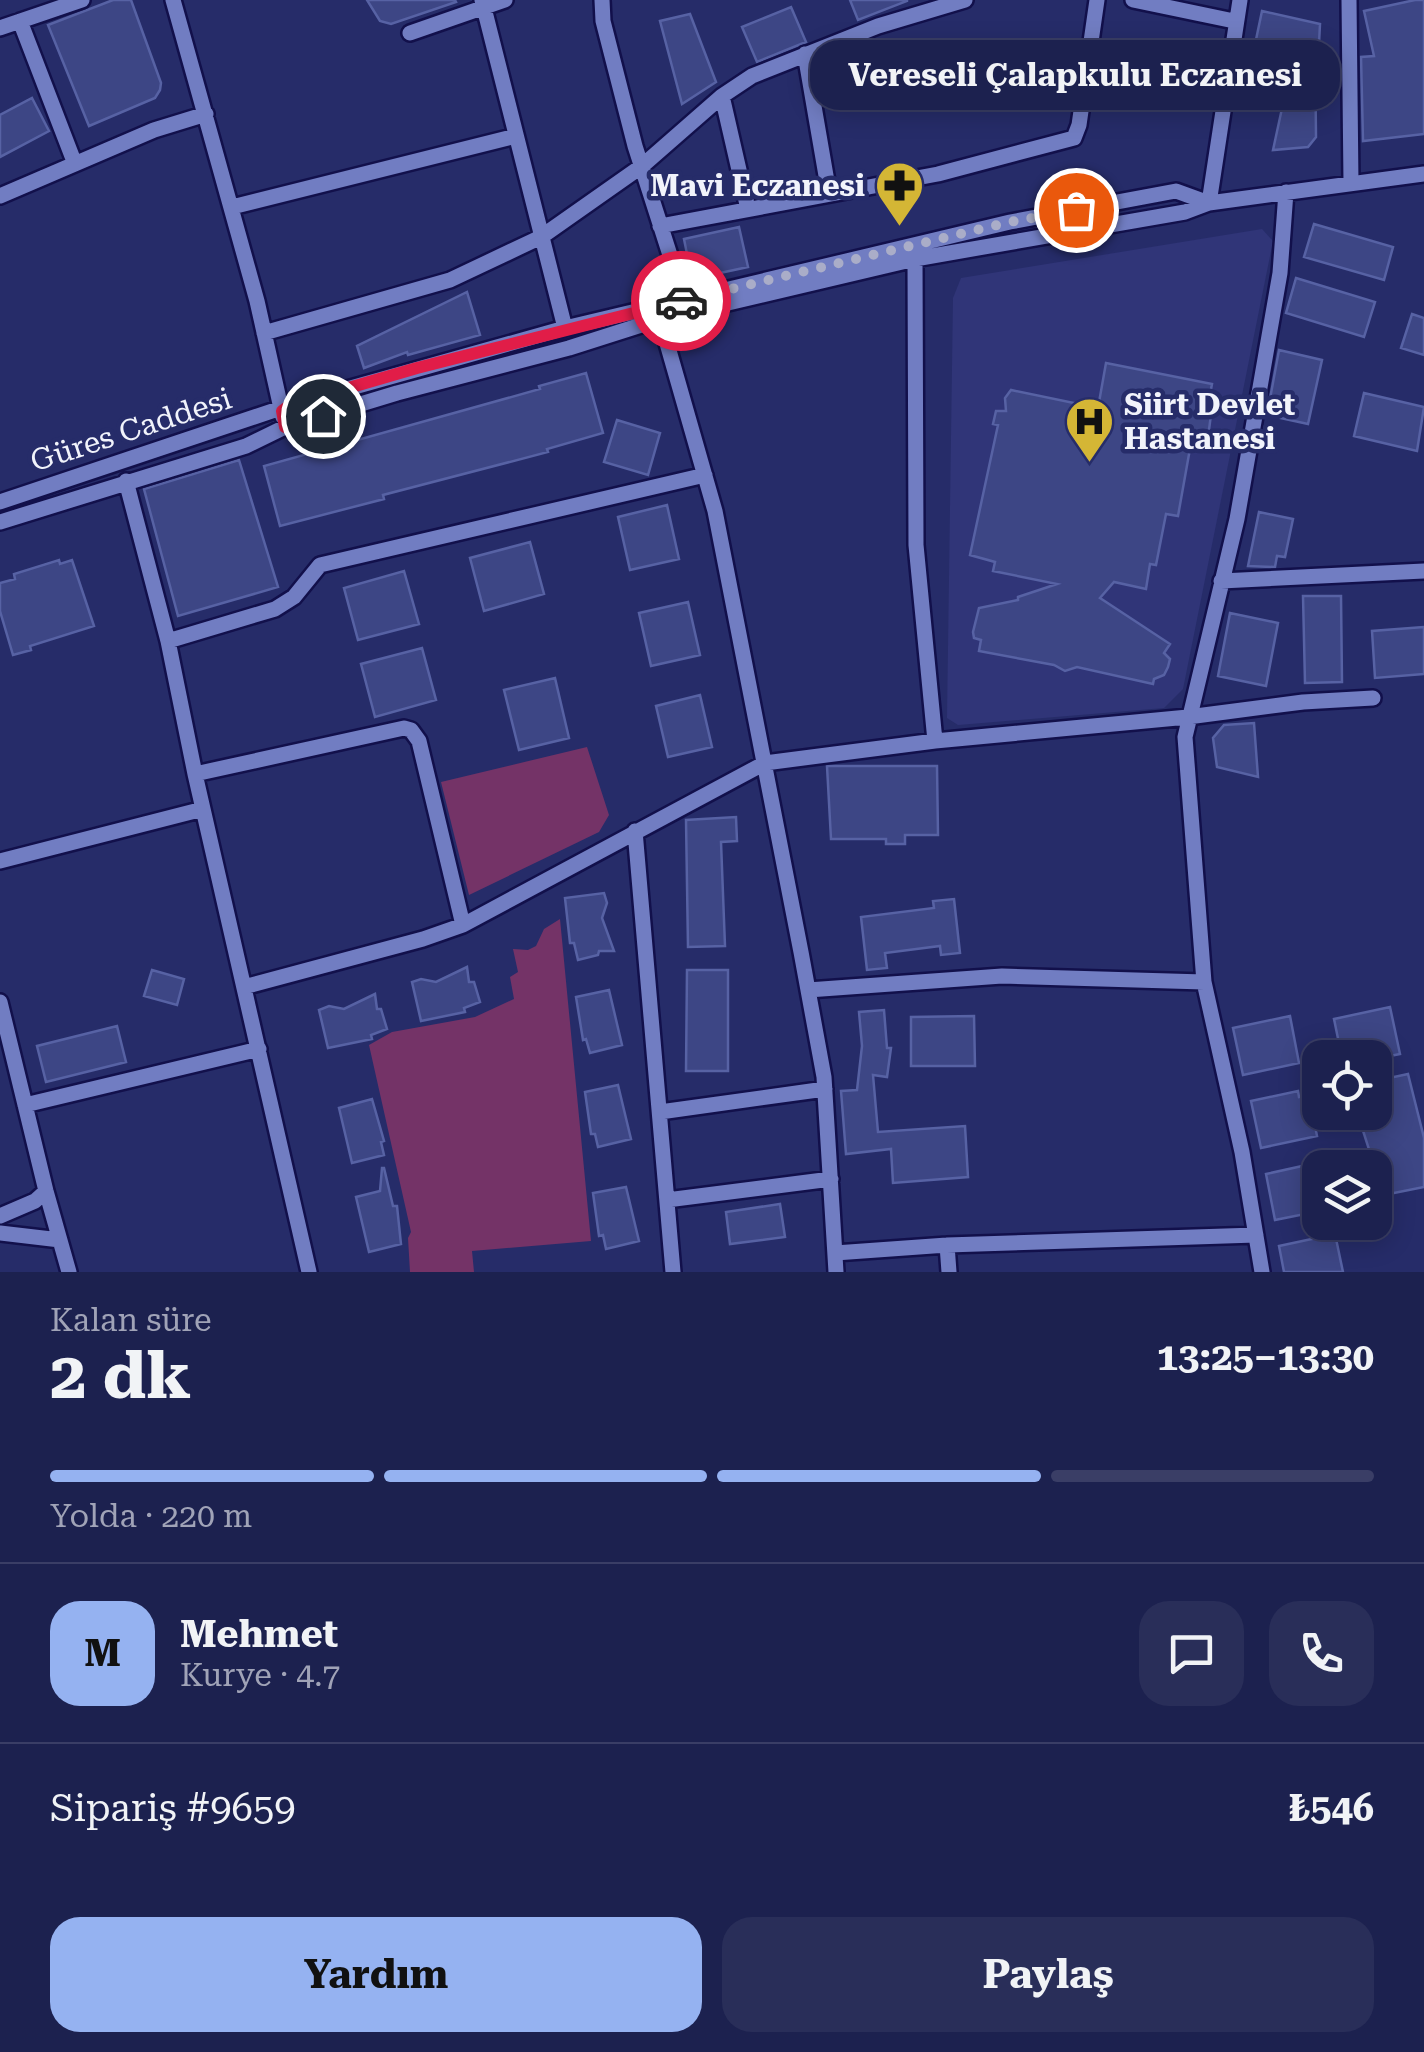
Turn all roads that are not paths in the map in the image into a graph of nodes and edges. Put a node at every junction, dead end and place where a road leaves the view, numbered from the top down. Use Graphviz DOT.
graph roads {
  1 [pos="82,0"];
  2 [pos="173,0"];
  3 [pos="505,0"];
  4 [pos="602,0"];
  5 [pos="965,0"];
  6 [pos="1098,0"];
  7 [pos="1134,0"];
  8 [pos="1240,0"];
  9 [pos="1349,0"];
  10 [pos="1175,4"];
  11 [pos="483,5"];
  12 [pos="20,21"];
  13 [pos="1234,22"];
  14 [pos="0,28"];
  15 [pos="410,33"];
  16 [pos="805,54"];
  17 [pos="722,96"];
  18 [pos="206,114"];
  19 [pos="516,136"];
  20 [pos="75,164"];
  21 [pos="642,166"];
  22 [pos="1424,174"];
  23 [pos="1352,183"];
  24 [pos="1286,192"];
  25 [pos="828,194"];
  26 [pos="0,196"];
  27 [pos="1209,203"];
  28 [pos="232,208"];
  29 [pos="748,209"];
  30 [pos="660,226"];
  31 [pos="542,237"];
  32 [pos="915,259"];
  33 [pos="686,306"];
  34 [pos="660,319"];
  35 [pos="565,328"];
  36 [pos="264,333"];
  37 [pos="283,419"];
  38 [pos="705,475"];
  39 [pos="126,481"];
  40 [pos="0,502"];
  41 [pos="0,522"];
  42 [pos="1424,571"];
  43 [pos="1222,581"];
  44 [pos="168,640"];
  45 [pos="1372,698"];
  46 [pos="1188,717"];
  47 [pos="935,741"];
  48 [pos="765,764"];
  49 [pos="194,774"];
  50 [pos="203,809"];
  51 [pos="635,831"];
  52 [pos="0,861"];
  53 [pos="463,925"];
  54 [pos="1204,982"];
  55 [pos="244,988"];
  56 [pos="808,990"];
  57 [pos="0,1002"];
  58 [pos="259,1049"];
  59 [pos="825,1088"];
  60 [pos="25,1106"];
  61 [pos="660,1112"];
  62 [pos="830,1179"];
  63 [pos="46,1191"];
  64 [pos="668,1200"];
  65 [pos="0,1216"];
  66 [pos="0,1233"];
  67 [pos="1256,1235"];
  68 [pos="60,1240"];
  69 [pos="947,1245"];
  70 [pos="835,1253"];
  71 [pos="70,1272"];
  72 [pos="308,1272"];
  73 [pos="673,1272"];
  74 [pos="836,1272"];
  75 [pos="949,1272"];
  76 [pos="1262,1272"];
  1 -- 12 [label="street"];
  2 -- 18 [label="street"];
  3 -- 11 [label="street"];
  4 -- 21 [label="street"];
  5 -- 16 [label="street"];
  6 -- 25 [label="street"];
  7 -- 10 [label="street"];
  8 -- 13 [label="street"];
  9 -- 23 [label="street"];
  10 -- 13 [label="street"];
  11 -- 15 [label="street"];
  11 -- 19 [label="street"];
  12 -- 14 [label="street"];
  12 -- 20 [label="street"];
  13 -- 27 [label="street"];
  16 -- 17 [label="street"];
  16 -- 25 [label="street"];
  17 -- 21 [label="street"];
  17 -- 29 [label="street"];
  18 -- 20 [label="street"];
  18 -- 28 [label="street"];
  19 -- 28 [label="street"];
  19 -- 31 [label="street"];
  20 -- 26 [label="street"];
  21 -- 30 [label="street"];
  21 -- 31 [label="street"];
  22 -- 23 [label="street"];
  23 -- 24 [label="street"];
  24 -- 27 [label="street"];
  24 -- 43 [label="street"];
  25 -- 29 [label="street"];
  27 -- 32 [label="street"];
  27 -- 33 [label="street, Güres Caddesi"];
  28 -- 36 [label="street"];
  29 -- 30 [label="street"];
  30 -- 33 [label="street"];
  31 -- 35 [label="street"];
  31 -- 36 [label="street"];
  32 -- 33 [label="street"];
  32 -- 47 [label="street"];
  33 -- 34 [label="street"];
  33 -- 35 [label="street, Güres Caddesi"];
  34 -- 37 [label="street"];
  34 -- 38 [label="street"];
  35 -- 37 [label="street, Güres Caddesi"];
  36 -- 37 [label="street"];
  37 -- 39 [label="street"];
  37 -- 40 [label="street, Güres Caddesi"];
  38 -- 44 [label="street"];
  38 -- 48 [label="street"];
  39 -- 41 [label="street"];
  39 -- 44 [label="street"];
  42 -- 43 [label="street"];
  43 -- 46 [label="street"];
  44 -- 49 [label="street"];
  45 -- 46 [label="street"];
  46 -- 47 [label="street"];
  46 -- 54 [label="street"];
  47 -- 48 [label="street"];
  48 -- 51 [label="street"];
  48 -- 56 [label="street"];
  49 -- 50 [label="street"];
  49 -- 53 [label="street"];
  50 -- 52 [label="street"];
  50 -- 55 [label="street"];
  51 -- 53 [label="street"];
  51 -- 61 [label="street"];
  53 -- 55 [label="street"];
  54 -- 56 [label="street"];
  54 -- 67 [label="street"];
  55 -- 58 [label="street"];
  56 -- 59 [label="street"];
  57 -- 60 [label="street"];
  58 -- 60 [label="street"];
  58 -- 72 [label="street"];
  59 -- 61 [label="street"];
  59 -- 62 [label="street"];
  60 -- 63 [label="street"];
  61 -- 64 [label="street"];
  62 -- 64 [label="street"];
  62 -- 70 [label="street"];
  63 -- 65 [label="street"];
  63 -- 68 [label="street"];
  64 -- 73 [label="street"];
  66 -- 68 [label="street"];
  67 -- 69 [label="street"];
  67 -- 76 [label="street"];
  68 -- 71 [label="street"];
  69 -- 70 [label="street"];
  69 -- 75 [label="street"];
  70 -- 74 [label="street"];
}
